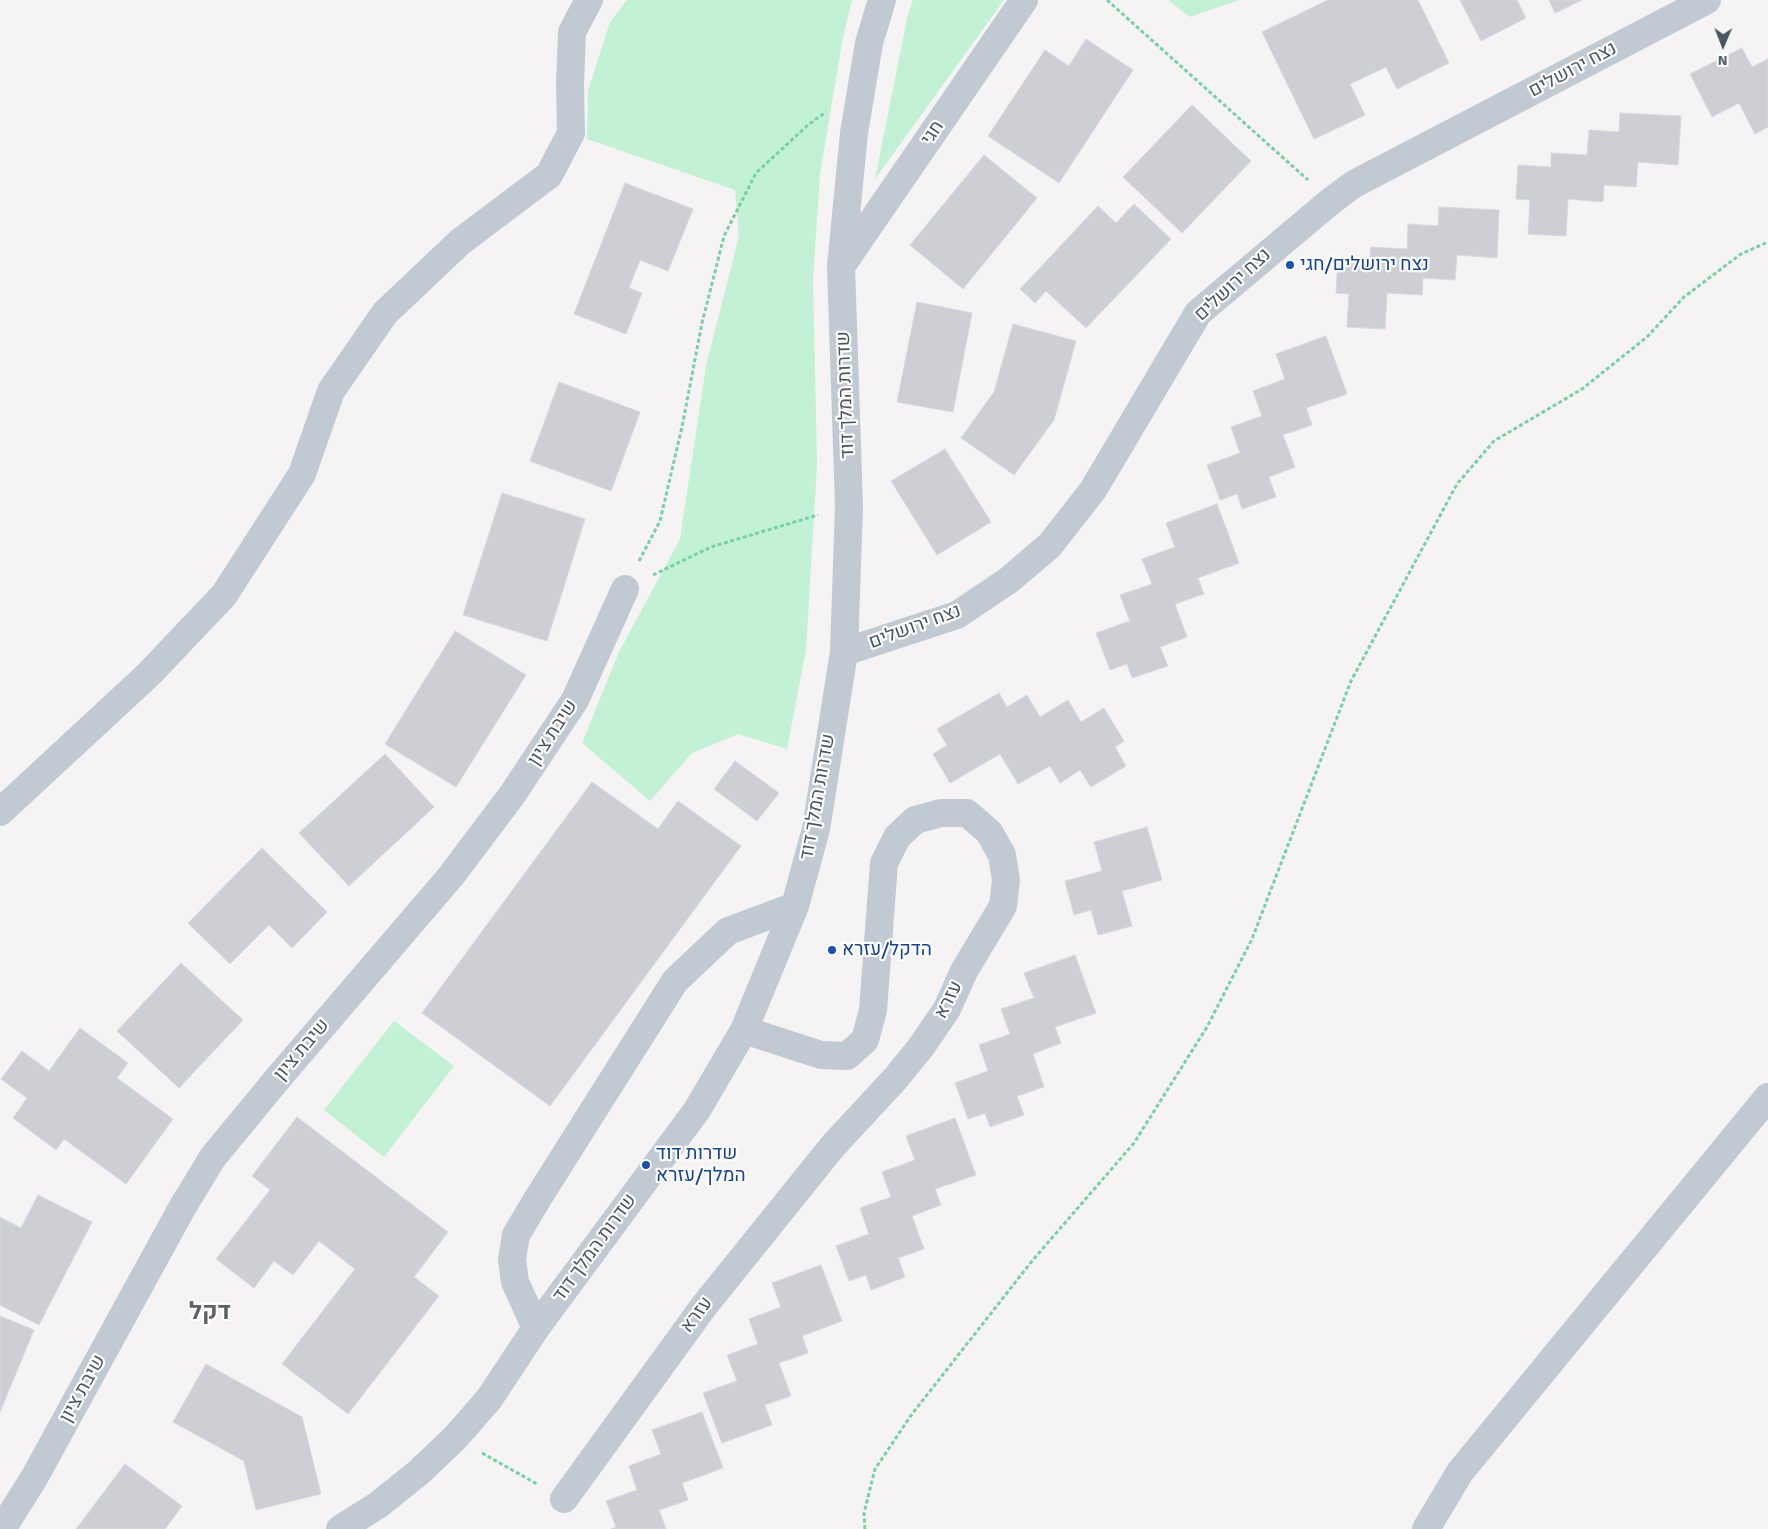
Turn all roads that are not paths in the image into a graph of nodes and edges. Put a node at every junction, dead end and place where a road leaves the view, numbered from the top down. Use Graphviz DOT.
graph roads {
  1 [pos="589,0"];
  2 [pos="882,0"];
  3 [pos="1024,0"];
  4 [pos="1706,0"];
  5 [pos="842,266"];
  6 [pos="625,589"];
  7 [pos="844,652"];
  8 [pos="0,812"];
  9 [pos="794,906"];
  10 [pos="744,1030"];
  11 [pos="1768,1097"];
  12 [pos="536,1328"];
  13 [pos="564,1499"];
  14 [pos="2,1529"];
  15 [pos="340,1529"];
  16 [pos="1426,1529"];
  1 -- 8 [label="street"];
  2 -- 5 [label="street, שדרות המלך דוד"];
  3 -- 5 [label="street, חגי"];
  4 -- 7 [label="street, נצח ירושלים"];
  5 -- 7 [label="street, שדרות המלך דוד"];
  6 -- 14 [label="street, שיבת ציון"];
  7 -- 9 [label="street, שדרות המלך דוד"];
  9 -- 10 [label="street, שדרות המלך דוד"];
  9 -- 12 [label="street"];
  10 -- 12 [label="street, שדרות המלך דוד"];
  10 -- 13 [label="street, עזרא"];
  11 -- 16 [label="street"];
  12 -- 15 [label="street, שדרות המלך דוד"];
}
